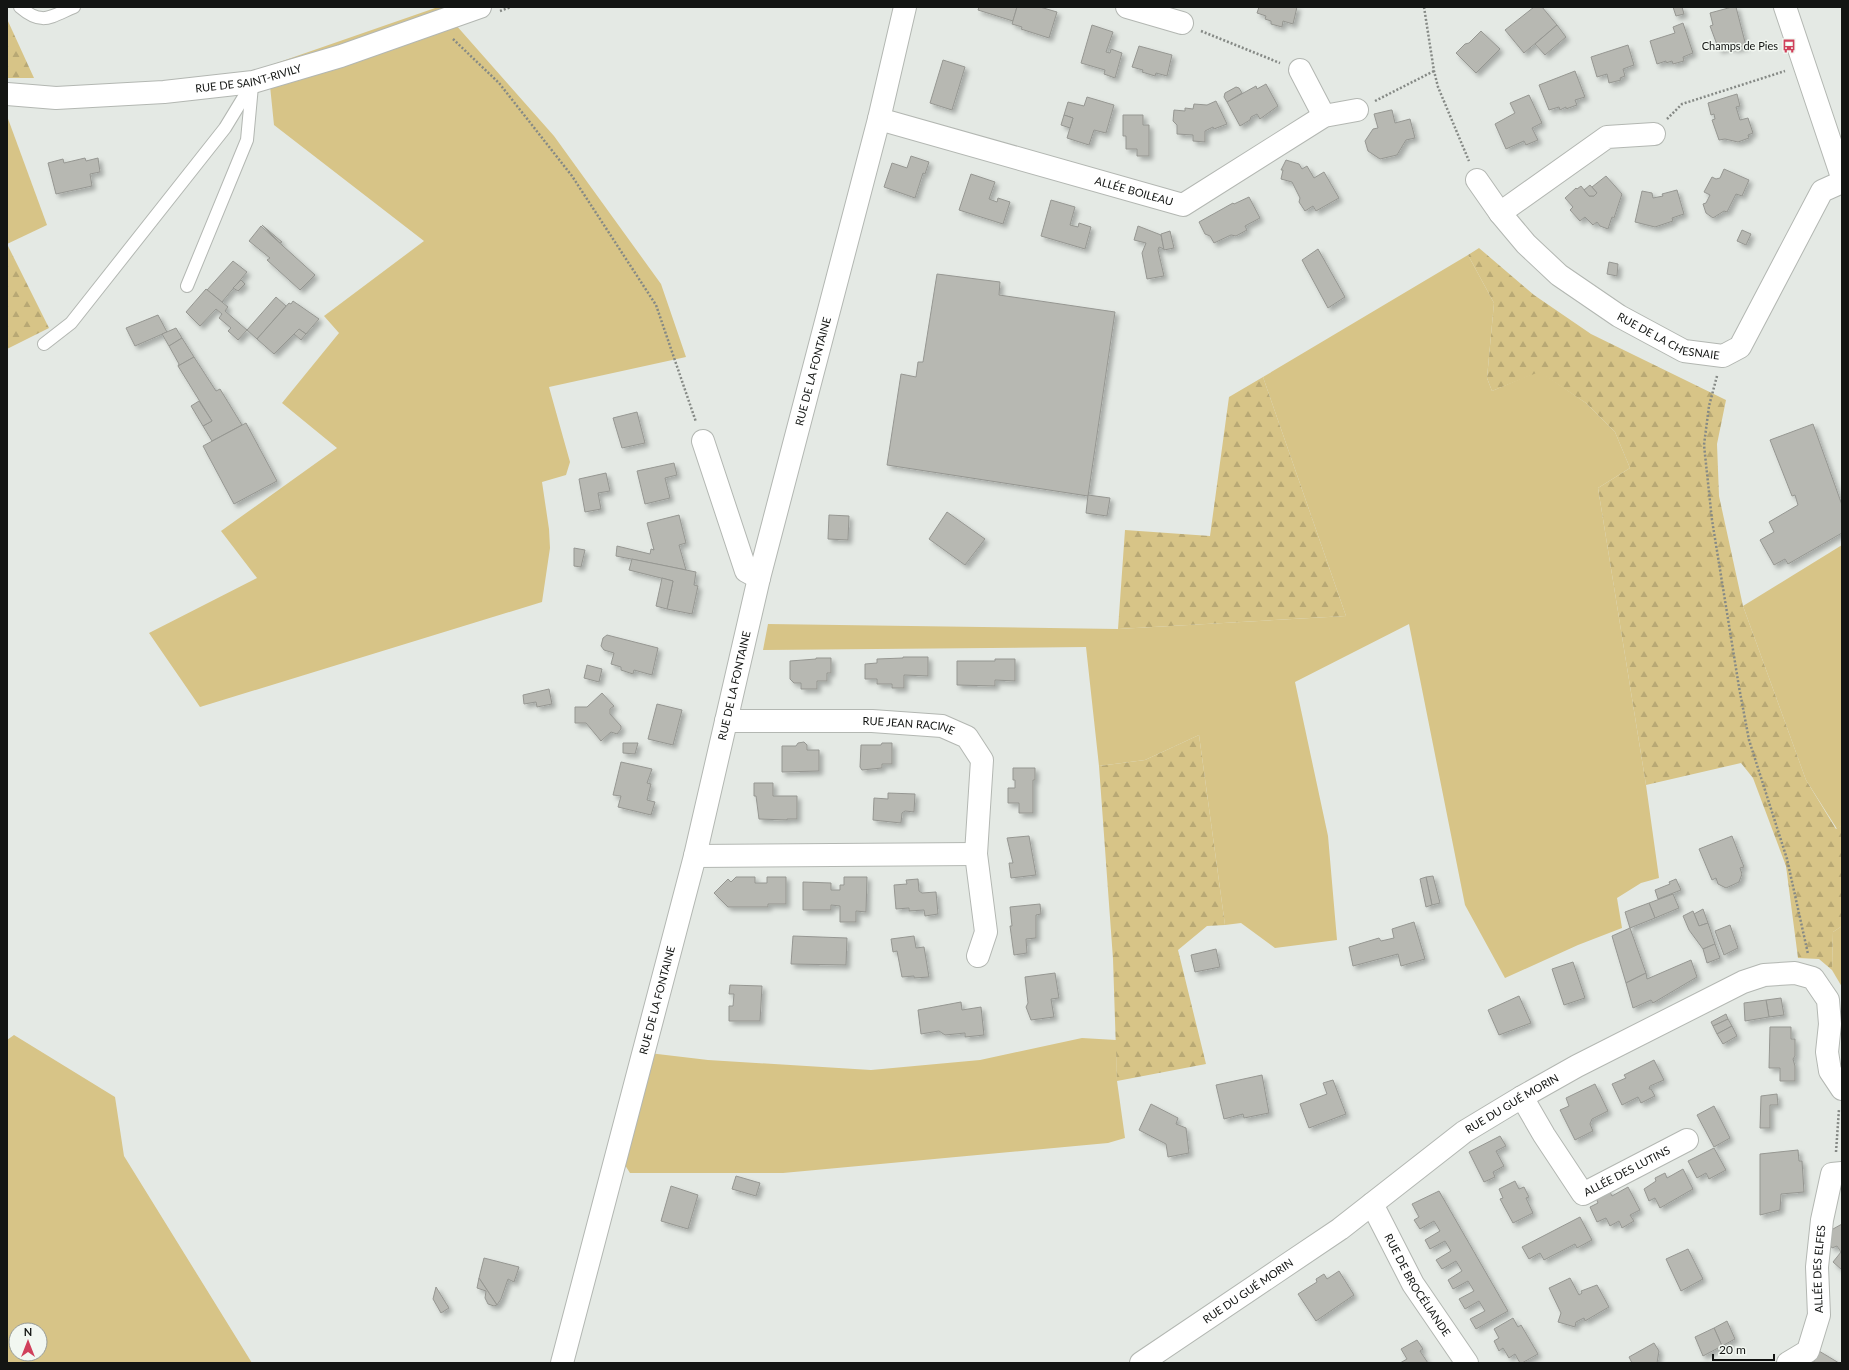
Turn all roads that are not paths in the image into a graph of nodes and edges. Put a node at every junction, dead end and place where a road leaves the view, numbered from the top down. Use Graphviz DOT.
graph roads {
  1 [pos="20,7"];
  2 [pos="74,7"];
  3 [pos="480,7"];
  4 [pos="905,7"];
  5 [pos="1127,7"];
  6 [pos="1785,7"];
  7 [pos="1182,23"];
  8 [pos="1300,70"];
  9 [pos="253,82"];
  10 [pos="7,94"];
  11 [pos="1357,110"];
  12 [pos="1324,116"];
  13 [pos="879,119"];
  14 [pos="1654,134"];
  15 [pos="1842,177"];
  16 [pos="1477,180"];
  17 [pos="1842,182"];
  18 [pos="1500,213"];
  19 [pos="187,286"];
  20 [pos="44,344"];
  21 [pos="703,441"];
  22 [pos="759,578"];
  23 [pos="726,721"];
  24 [pos="976,854"];
  25 [pos="694,856"];
  26 [pos="978,956"];
  27 [pos="1522,1097"];
  28 [pos="1841,1097"];
  29 [pos="1687,1140"];
  30 [pos="1839,1163"];
  31 [pos="1372,1204"];
  32 [pos="562,1363"];
  33 [pos="1141,1363"];
  34 [pos="1467,1363"];
  35 [pos="1788,1363"];
  1 -- 2 [label="lane"];
  3 -- 9 [label="street, RUE DE SAINT-RIVILY"];
  4 -- 13 [label="street, RUE DE LA FONTAINE"];
  5 -- 7 [label="street"];
  6 -- 15 [label="street"];
  8 -- 12 [label="street"];
  9 -- 10 [label="street, RUE DE SAINT-RIVILY"];
  9 -- 19 [label="lane"];
  9 -- 20 [label="lane"];
  11 -- 12 [label="street, ALLÉE BOILEAU"];
  12 -- 13 [label="street, ALLÉE BOILEAU"];
  13 -- 22 [label="street, RUE DE LA FONTAINE"];
  14 -- 18 [label="street"];
  16 -- 18 [label="street, RUE DE LA CHESNAIE"];
  17 -- 18 [label="street, RUE DE LA CHESNAIE"];
  21 -- 22 [label="street"];
  22 -- 23 [label="street, RUE DE LA FONTAINE"];
  23 -- 24 [label="street, RUE JEAN RACINE"];
  23 -- 25 [label="street, RUE DE LA FONTAINE"];
  24 -- 25 [label="street"];
  24 -- 26 [label="street, RUE JEAN RACINE"];
  25 -- 32 [label="street, RUE DE LA FONTAINE"];
  27 -- 28 [label="street, RUE DU GUÉ MORIN"];
  27 -- 29 [label="street, ALLÉE DES LUTINS"];
  27 -- 31 [label="street, RUE DU GUÉ MORIN"];
  30 -- 35 [label="street, ALLÉE DES ELFES"];
  31 -- 33 [label="street, RUE DU GUÉ MORIN"];
  31 -- 34 [label="street, RUE DE BROCÉLIANDE"];
}
